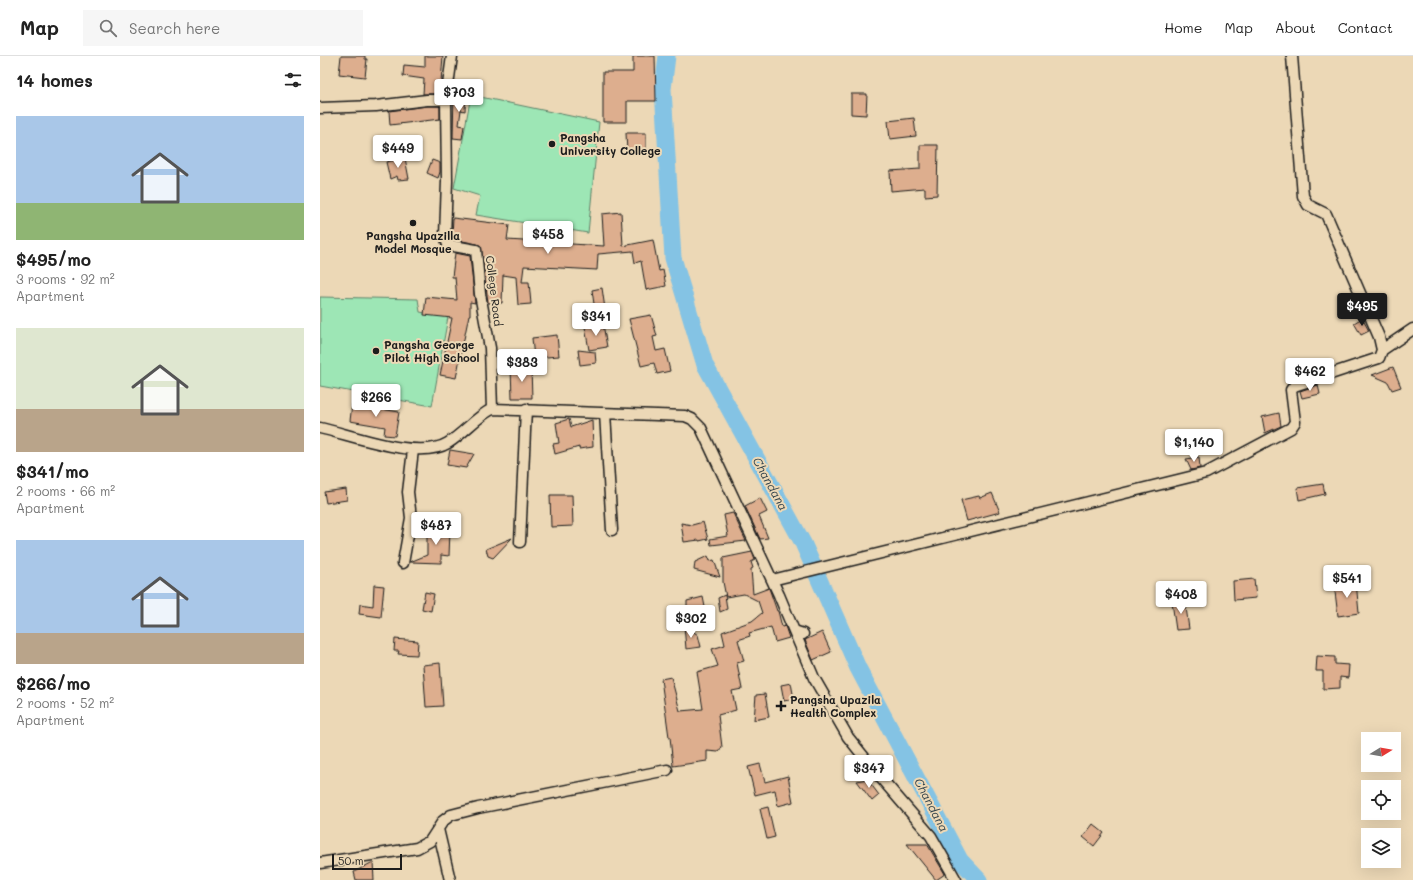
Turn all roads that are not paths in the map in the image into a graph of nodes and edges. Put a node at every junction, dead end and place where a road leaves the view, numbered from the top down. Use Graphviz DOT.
graph roads {
  1 [pos="452,56"];
  2 [pos="1292,56"];
  3 [pos="446,100"];
  4 [pos="320,108"];
  5 [pos="1413,329"];
  6 [pos="1382,350"];
  7 [pos="492,409"];
  8 [pos="526,409"];
  9 [pos="605,413"];
  10 [pos="320,428"];
  11 [pos="413,450"];
  12 [pos="612,530"];
  13 [pos="520,542"];
  14 [pos="403,563"];
  15 [pos="776,579"];
  16 [pos="667,770"];
  17 [pos="438,829"];
  18 [pos="320,863"];
  19 [pos="450,880"];
  20 [pos="956,880"];
  1 -- 3 [label="street, College Road"];
  2 -- 6 [label="street"];
  3 -- 4 [label="street"];
  3 -- 7 [label="street, College Road"];
  5 -- 6 [label="street"];
  6 -- 15 [label="street"];
  7 -- 8 [label="street"];
  7 -- 11 [label="street"];
  8 -- 9 [label="street"];
  8 -- 13 [label="street"];
  9 -- 12 [label="street"];
  9 -- 15 [label="street"];
  10 -- 11 [label="street"];
  11 -- 14 [label="street"];
  15 -- 20 [label="street"];
  16 -- 17 [label="street"];
  17 -- 18 [label="street"];
  17 -- 19 [label="street"];
}
